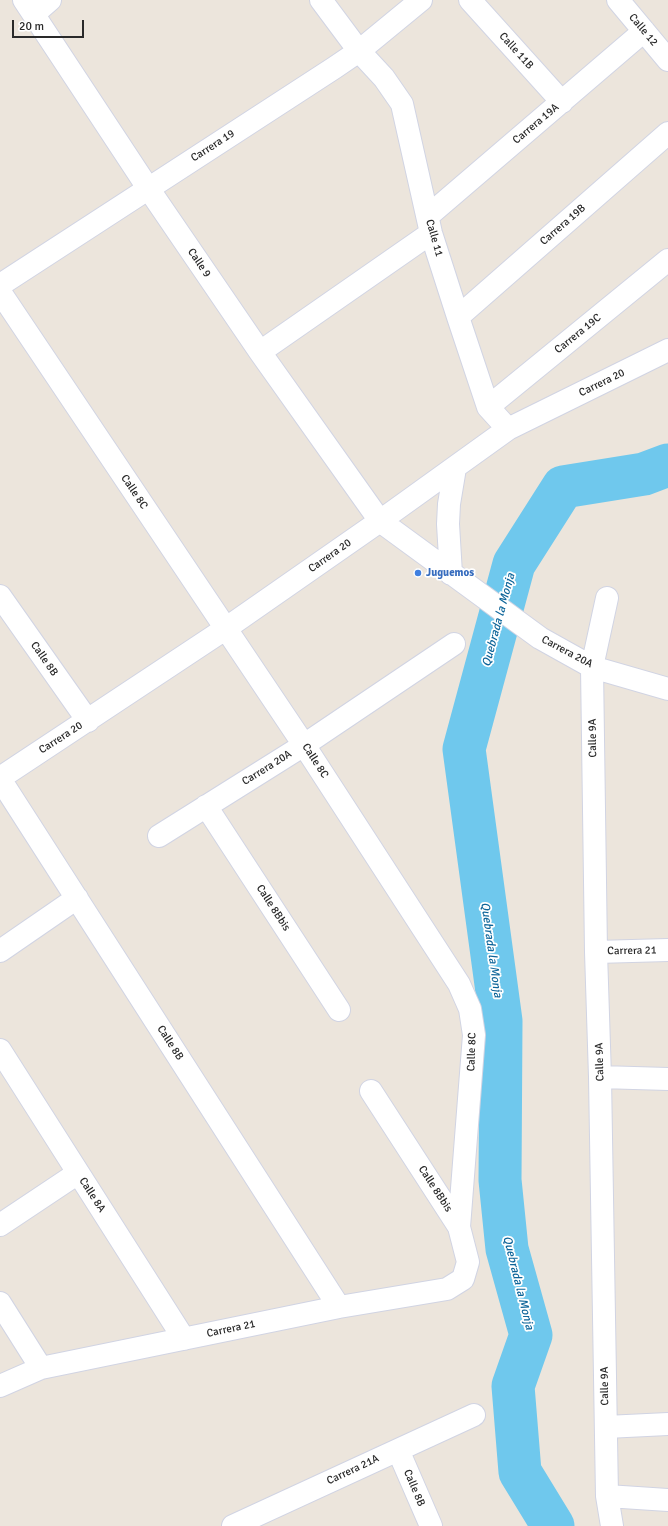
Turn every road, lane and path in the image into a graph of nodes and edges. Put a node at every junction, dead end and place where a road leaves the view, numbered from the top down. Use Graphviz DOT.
graph roads {
  1 [pos="321,0"];
  2 [pos="421,0"];
  3 [pos="470,0"];
  4 [pos="618,0"];
  5 [pos="36,4"];
  6 [pos="644,31"];
  7 [pos="359,51"];
  8 [pos="668,60"];
  9 [pos="562,102"];
  10 [pos="668,133"];
  11 [pos="148,188"];
  12 [pos="430,225"];
  13 [pos="668,260"];
  14 [pos="0,285"];
  15 [pos="0,292"];
  16 [pos="458,316"];
  17 [pos="668,350"];
  18 [pos="260,352"];
  19 [pos="488,407"];
  20 [pos="508,429"];
  21 [pos="455,468"];
  22 [pos="380,522"];
  23 [pos="457,579"];
  24 [pos="0,596"];
  25 [pos="607,598"];
  26 [pos="225,629"];
  27 [pos="454,644"];
  28 [pos="592,667"];
  29 [pos="668,689"];
  30 [pos="88,721"];
  31 [pos="304,745"];
  32 [pos="0,779"];
  33 [pos="206,806"];
  34 [pos="159,836"];
  35 [pos="77,898"];
  36 [pos="668,950"];
  37 [pos="0,951"];
  38 [pos="596,952"];
  39 [pos="339,1010"];
  40 [pos="2,1058"];
  41 [pos="600,1077"];
  42 [pos="668,1079"];
  43 [pos="371,1091"];
  44 [pos="78,1173"];
  45 [pos="0,1225"];
  46 [pos="459,1227"];
  47 [pos="463,1279"];
  48 [pos="0,1303"];
  49 [pos="339,1307"];
  50 [pos="184,1339"];
  51 [pos="41,1368"];
  52 [pos="0,1386"];
  53 [pos="474,1415"];
  54 [pos="668,1424"];
  55 [pos="606,1427"];
  56 [pos="398,1450"];
  57 [pos="607,1496"];
  58 [pos="668,1500"];
  59 [pos="233,1526"];
  60 [pos="431,1526"];
  61 [pos="612,1526"];
  1 -- 7 [label="street, Calle 11"];
  2 -- 7 [label="street, Carrera 19"];
  3 -- 9 [label="street, Calle 11B"];
  4 -- 6 [label="street, Calle 12"];
  5 -- 11 [label="street, Calle 9"];
  6 -- 8 [label="street, Calle 12"];
  6 -- 9 [label="street, Carrera 19A"];
  7 -- 11 [label="street, Carrera 19"];
  7 -- 12 [label="street, Calle 11"];
  9 -- 12 [label="street, Carrera 19A"];
  10 -- 16 [label="street, Carrera 19B"];
  11 -- 14 [label="street, Carrera 19"];
  11 -- 18 [label="street, Calle 9"];
  12 -- 16 [label="street, Calle 11"];
  12 -- 18 [label="street, Carrera 19A"];
  13 -- 19 [label="street, Carrera 19C"];
  15 -- 26 [label="street, Calle 8C"];
  16 -- 19 [label="street, Calle 11"];
  17 -- 20 [label="street, Carrera 20"];
  18 -- 22 [label="street, Calle 9"];
  19 -- 20 [label="street, Calle 11"];
  20 -- 21 [label="street, Carrera 20"];
  21 -- 22 [label="street, Carrera 20"];
  21 -- 23 [label="street"];
  22 -- 23 [label="street, Carrera 20A"];
  22 -- 26 [label="street, Carrera 20"];
  23 -- 28 [label="street, Carrera 20A"];
  24 -- 30 [label="street, Calle 8B"];
  25 -- 28 [label="street, Calle 9A"];
  26 -- 30 [label="street, Carrera 20"];
  26 -- 31 [label="street, Calle 8C"];
  27 -- 31 [label="street, Carrera 20A"];
  28 -- 29 [label="street, Carrera 20A"];
  28 -- 38 [label="street, Calle 9A"];
  30 -- 32 [label="street, Carrera 20"];
  31 -- 33 [label="street, Carrera 20A"];
  31 -- 46 [label="street, Calle 8C"];
  32 -- 35 [label="street, Calle 8B"];
  33 -- 34 [label="street, Carrera 20A"];
  33 -- 39 [label="street, Calle 8Bbis"];
  35 -- 37 [label="street"];
  35 -- 49 [label="street, Calle 8B"];
  36 -- 38 [label="street, Carrera 21"];
  38 -- 41 [label="street, Calle 9A"];
  40 -- 44 [label="street, Calle 8A"];
  41 -- 42 [label="street"];
  41 -- 55 [label="street, Calle 9A"];
  43 -- 46 [label="street, Calle 8Bbis"];
  44 -- 45 [label="street"];
  44 -- 50 [label="street, Calle 8A"];
  46 -- 47 [label="street, Calle 8C"];
  47 -- 49 [label="street, Carrera 21"];
  48 -- 51 [label="street"];
  49 -- 50 [label="street, Carrera 21"];
  50 -- 51 [label="street, Carrera 21"];
  51 -- 52 [label="street, Carrera 21"];
  53 -- 56 [label="street, Carrera 21A"];
  54 -- 55 [label="street"];
  55 -- 57 [label="street, Calle 9A"];
  56 -- 59 [label="street, Carrera 21A"];
  56 -- 60 [label="street, Calle 8B"];
  57 -- 58 [label="street"];
  57 -- 61 [label="street, Calle 9A"];
}
